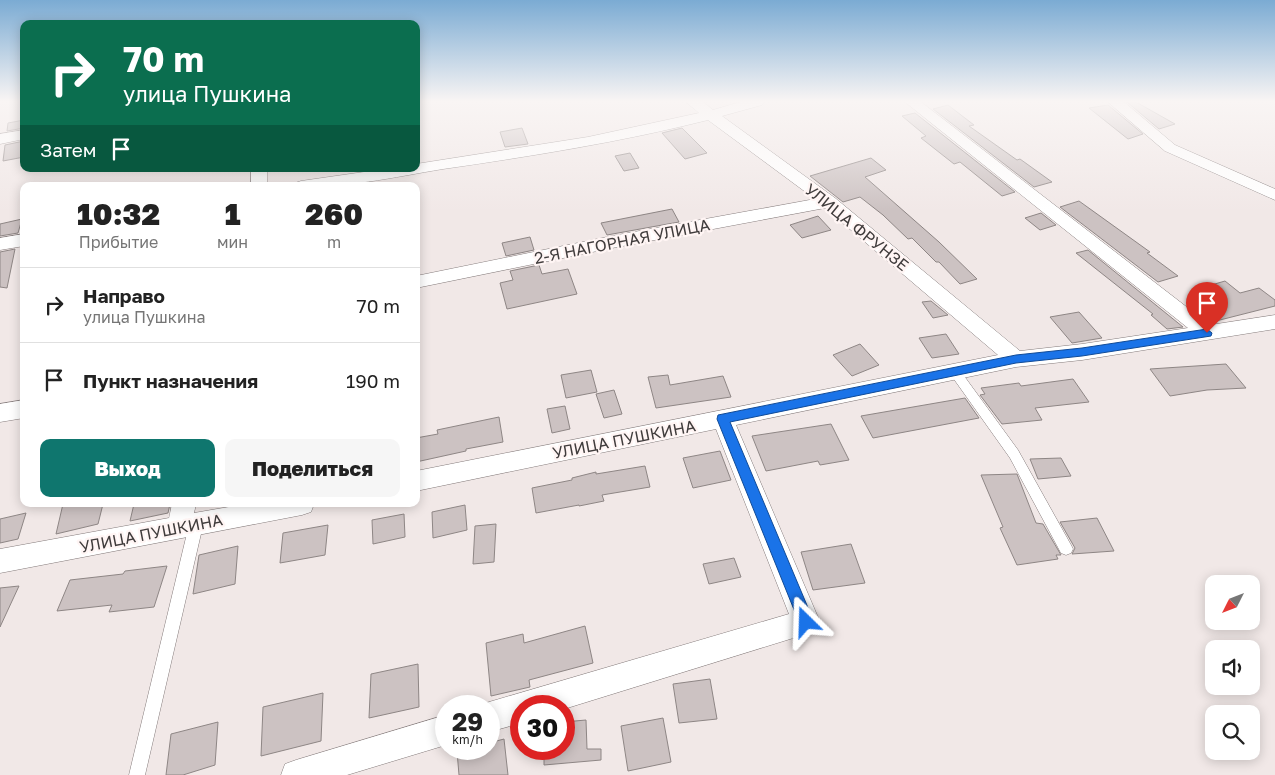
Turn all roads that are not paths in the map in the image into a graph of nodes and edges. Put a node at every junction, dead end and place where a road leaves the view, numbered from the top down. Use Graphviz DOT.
graph roads {
  1 [pos="611,138"];
  2 [pos="743,138"];
  3 [pos="958,138"];
  4 [pos="1158,138"];
  5 [pos="420,168"];
  6 [pos="395,172"];
  7 [pos="328,182"];
  8 [pos="1275,195"];
  9 [pos="829,202"];
  10 [pos="20,241"];
  11 [pos="0,244"];
  12 [pos="420,281"];
  13 [pos="1275,322"];
  14 [pos="1207,333"];
  15 [pos="1016,359"];
  16 [pos="955,372"];
  17 [pos="20,410"];
  18 [pos="0,413"];
  19 [pos="723,419"];
  20 [pos="420,480"];
  21 [pos="185,507"];
  22 [pos="287,507"];
  23 [pos="188,527"];
  24 [pos="1066,549"];
  25 [pos="0,561"];
  26 [pos="563,695"];
  27 [pos="435,733"];
  28 [pos="137,775"];
  29 [pos="296,775"];
  1 -- 5 [label="street"];
  2 -- 9 [label="street, УЛИЦА ФРУНЗЕ"];
  3 -- 14 [label="street"];
  4 -- 8 [label="street"];
  6 -- 7 [label="street"];
  9 -- 12 [label="street, 2-Я НАГОРНАЯ УЛИЦА"];
  9 -- 15 [label="street, УЛИЦА ФРУНЗЕ"];
  10 -- 11 [label="street"];
  13 -- 14 [label="street, УЛИЦА ПУШКИНА"];
  14 -- 15 [label="street, УЛИЦА ПУШКИНА"];
  15 -- 16 [label="street, УЛИЦА ПУШКИНА"];
  16 -- 19 [label="street, УЛИЦА ПУШКИНА"];
  16 -- 24 [label="lane"];
  17 -- 18 [label="street"];
  19 -- 20 [label="street, УЛИЦА ПУШКИНА"];
  19 -- 26 [label="street"];
  21 -- 23 [label="street"];
  22 -- 23 [label="street, УЛИЦА ПУШКИНА"];
  23 -- 25 [label="street, УЛИЦА ПУШКИНА"];
  23 -- 28 [label="lane"];
  27 -- 29 [label="street"];
}
